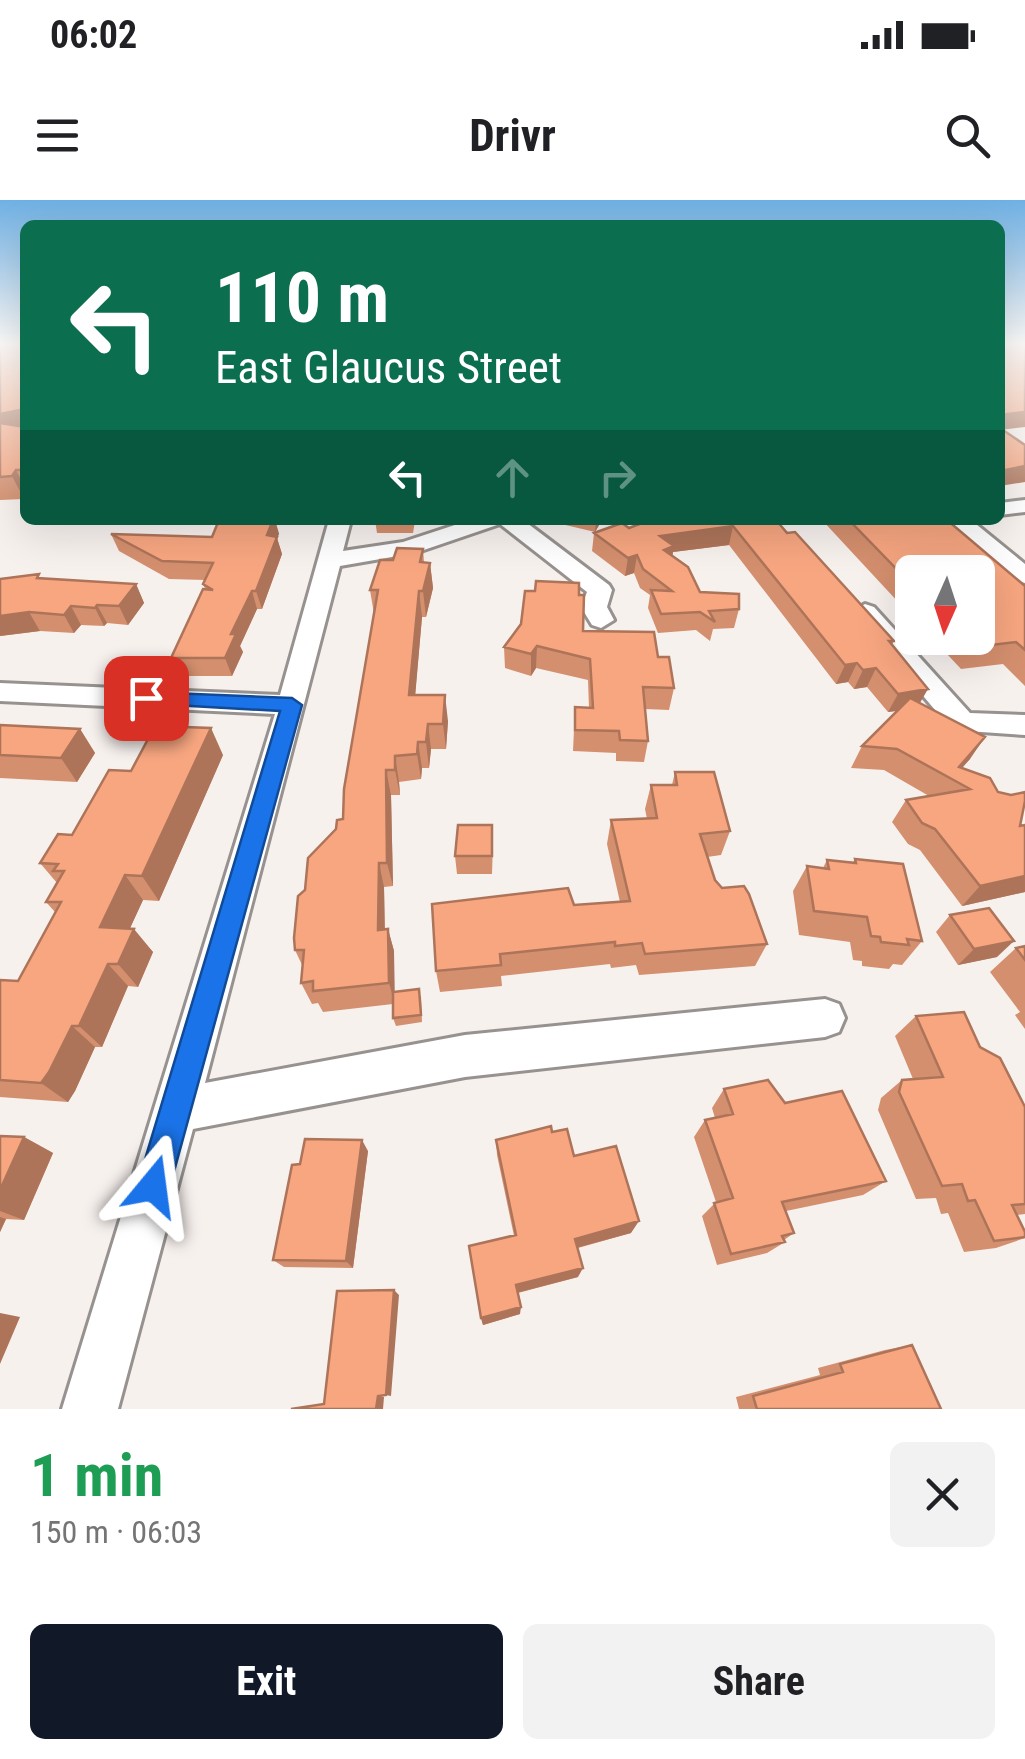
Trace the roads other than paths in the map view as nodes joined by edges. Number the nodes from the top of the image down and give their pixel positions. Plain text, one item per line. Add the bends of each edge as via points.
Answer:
1 (339, 525) edge
2 (477, 525) edge
3 (515, 525) edge
4 (954, 525) edge
5 (331, 560) junction
6 (1025, 576) edge
7 (848, 593) edge
8 (602, 620) dead end
9 (0, 692) edge
10 (292, 705) junction
11 (1025, 725) edge
12 (825, 1018) dead end
13 (174, 1111) junction
14 (90, 1409) edge

1 - 5 street
2 - 5 street via 408,548
3 - 8 street via 600,590 594,607
4 - 6 street
5 - 10 street
7 - 11 street via 962,723
9 - 10 street
10 - 13 street
12 - 13 street via 465,1056
13 - 14 street

